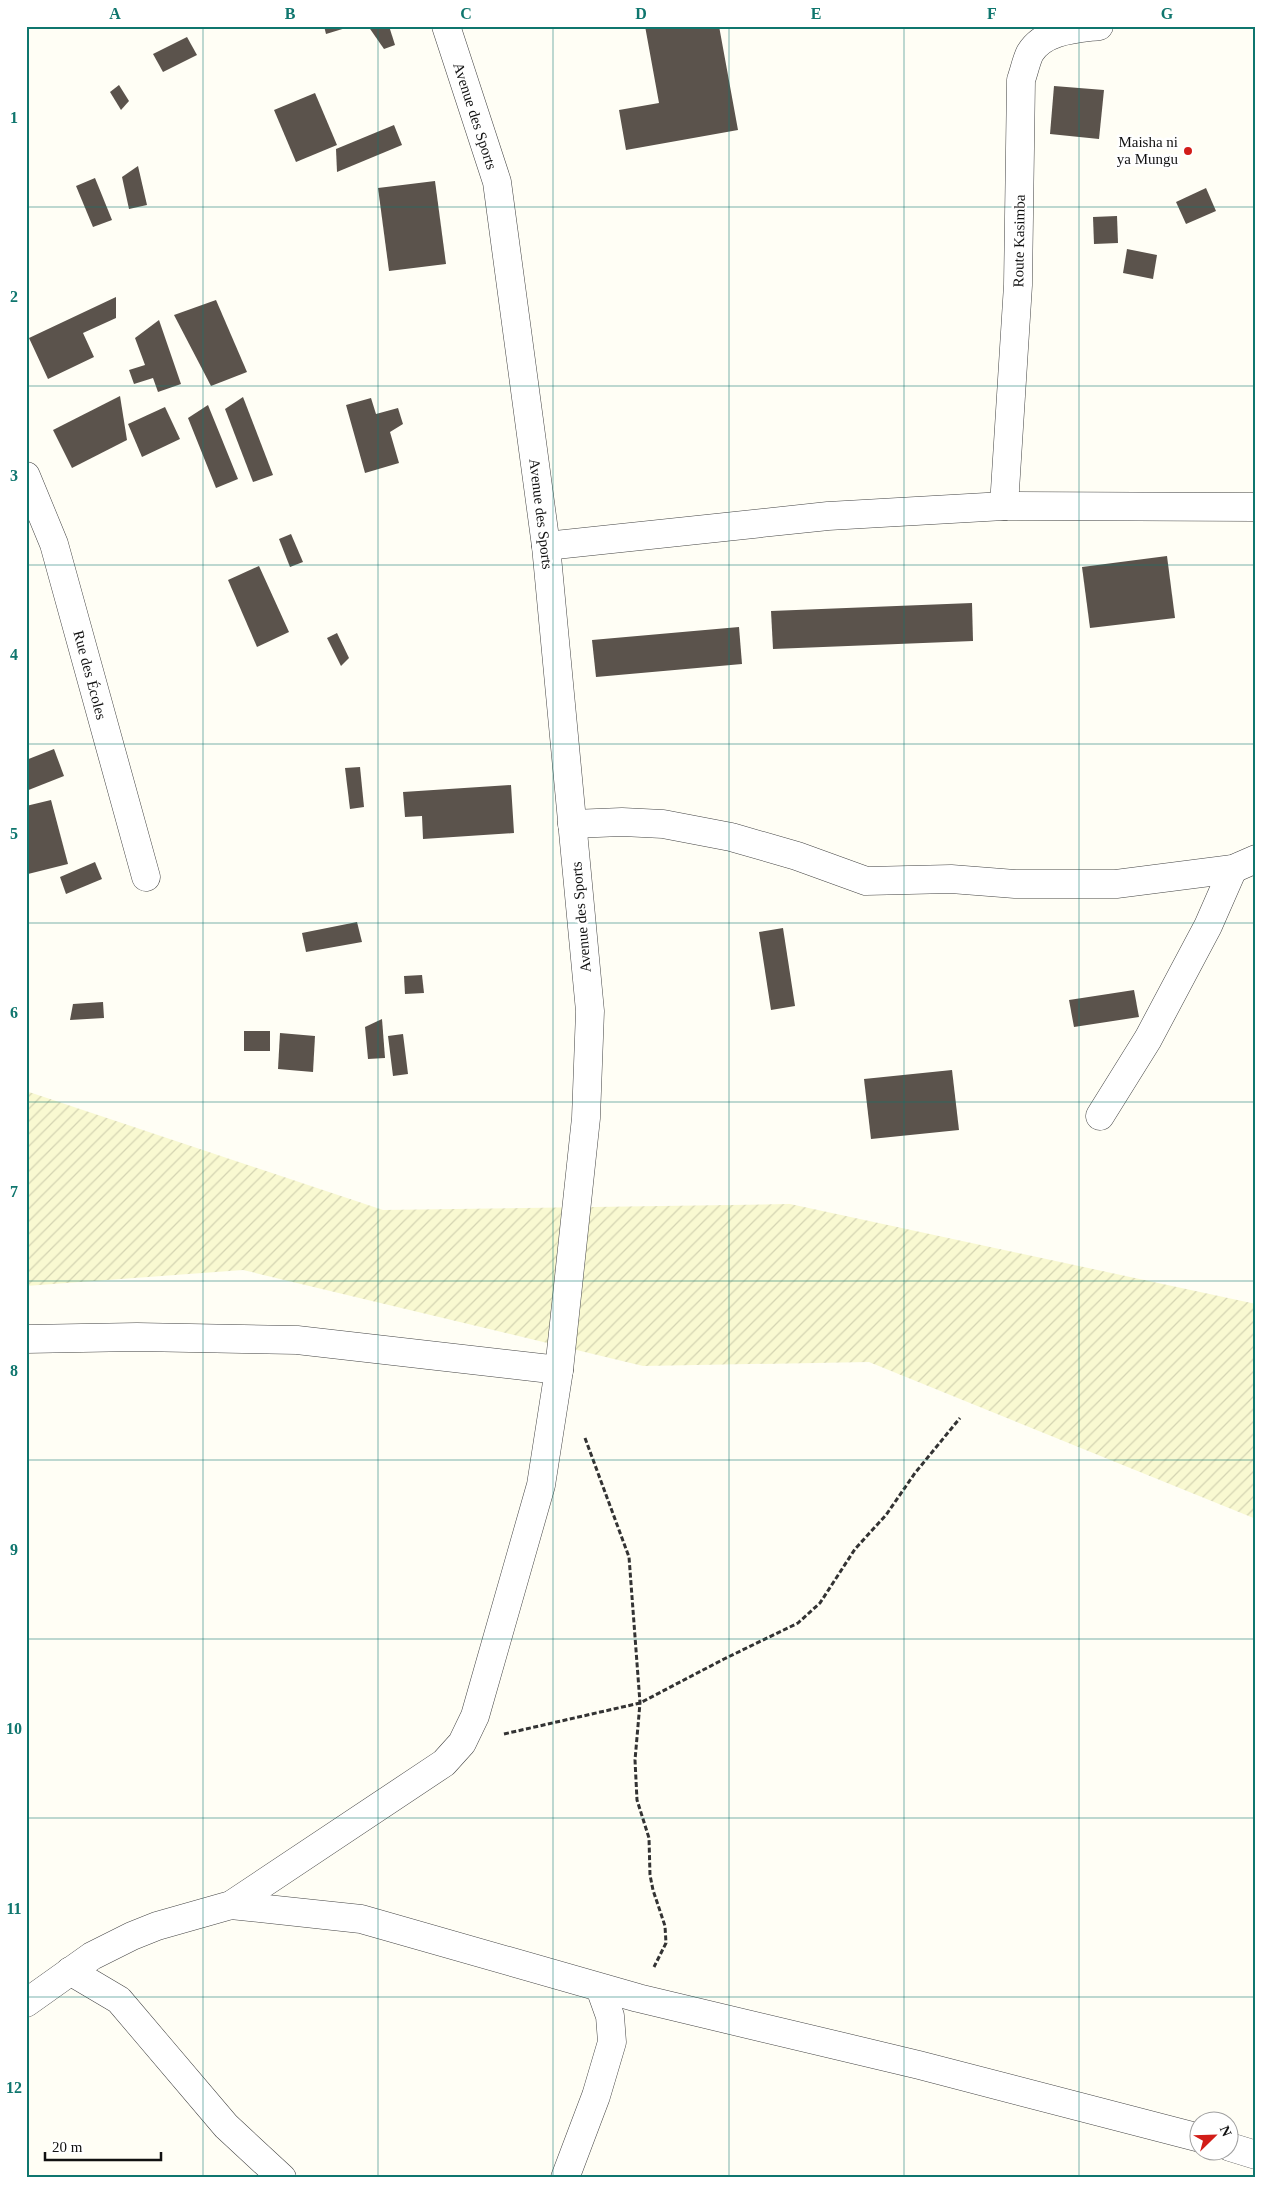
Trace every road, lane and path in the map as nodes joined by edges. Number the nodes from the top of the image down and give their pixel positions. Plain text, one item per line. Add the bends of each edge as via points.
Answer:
1 (446, 26) edge
2 (1099, 26) edge
3 (26, 476) edge
4 (1004, 506) junction
5 (1256, 507) edge
6 (546, 546) junction
7 (572, 824) junction
8 (1244, 864) edge
9 (146, 877) dead end
10 (1100, 1116) dead end
11 (26, 1339) edge
12 (559, 1370) junction
13 (960, 1418) dead end
14 (582, 1432) dead end
15 (640, 1704) junction
16 (462, 1743) junction
17 (231, 1905) junction
18 (70, 1971) junction
19 (600, 1988) junction
20 (638, 1998) junction
21 (26, 2003) edge
22 (1190, 2135) edge
23 (1240, 2150) edge
24 (1256, 2155) edge
25 (282, 2178) edge
26 (565, 2178) edge

1 - 6 street, Avenue des Sports via 497,182
2 - 4 street, Route Kasimba via 1068,30 1046,38 1030,53 1021,80 1018,285
3 - 9 street, Rue des Écoles via 54,544
4 - 5 street
4 - 6 street via 828,516
6 - 7 street, Avenue des Sports
7 - 8 street via 663,824 731,837 866,881 951,878 1015,884 1116,884
7 - 12 street, Avenue des Sports via 590,1011 586,1118
8 - 10 street via 1148,1040
11 - 12 street via 297,1340
12 - 16 street, Avenue des Sports via 541,1485 475,1716
13 - 15 path via 886,1515 855,1549 820,1603 798,1623 724,1658
14 - 15 path via 629,1557
15 - 16 path
15 - 20 path via 635,1760 637,1800 649,1838 650,1875 665,1926 666,1943
16 - 17 street, Avenue des Sports via 444,1763
17 - 18 street via 157,1926 92,1956
17 - 19 street via 362,1919
18 - 21 street
18 - 25 street via 119,2000 226,2126
19 - 20 street
19 - 26 street via 610,2016 612,2042 596,2096
20 - 22 street
23 - 24 street

